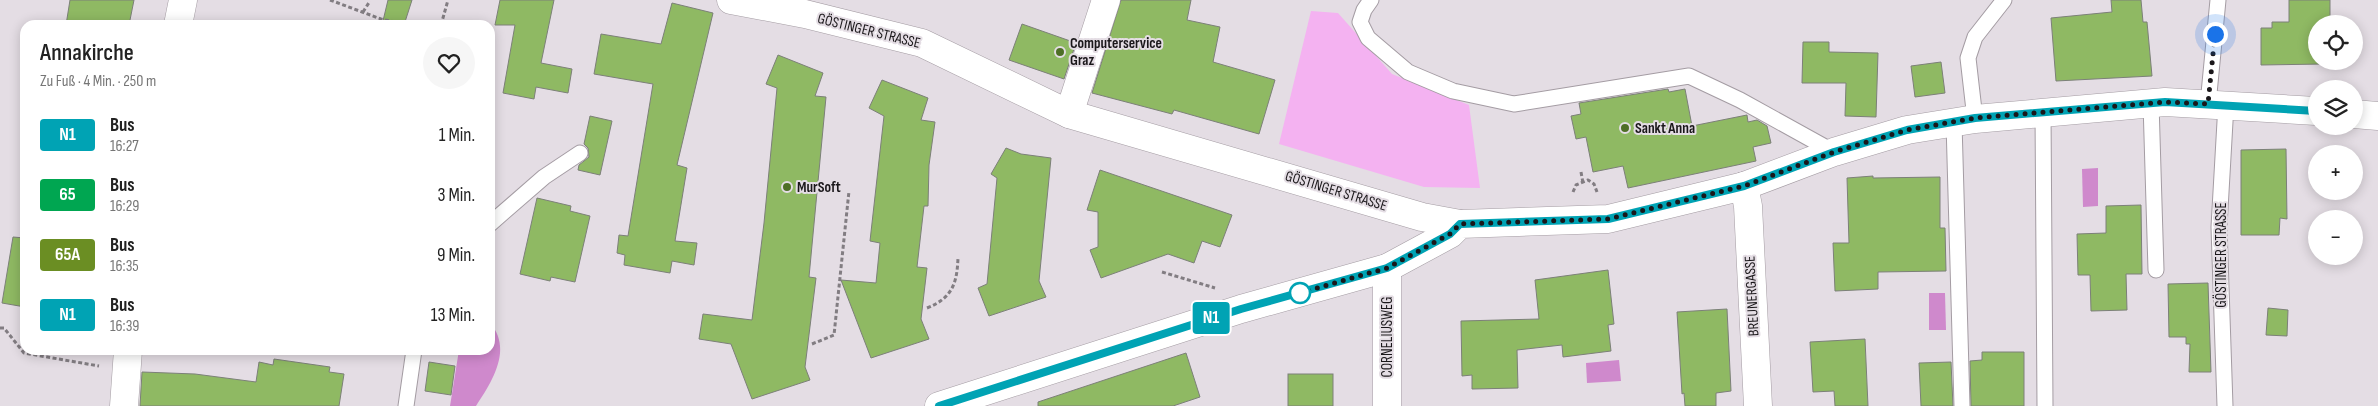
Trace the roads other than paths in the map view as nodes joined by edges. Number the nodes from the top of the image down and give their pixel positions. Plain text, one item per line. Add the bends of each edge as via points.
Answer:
1 (183, 0) edge
2 (731, 0) edge
3 (1106, 0) edge
4 (1371, 0) edge
5 (2004, 0) edge
6 (2218, 0) edge
7 (179, 20) edge
8 (2151, 103) junction
9 (2217, 104) junction
10 (2308, 110) edge
11 (2044, 112) junction
12 (1069, 114) junction
13 (2363, 115) edge
14 (2378, 116) edge
15 (1965, 121) junction
16 (1834, 152) junction
17 (580, 153) dead end
18 (1744, 186) junction
19 (495, 220) edge
20 (1460, 224) junction
21 (1387, 268) junction
22 (2156, 270) dead end
23 (128, 355) edge
24 (413, 355) edge
25 (991, 397) edge
26 (124, 406) edge
27 (406, 406) edge
28 (940, 406) edge
29 (1387, 406) edge
30 (1758, 406) edge
31 (1962, 406) edge
32 (2045, 406) edge
33 (2225, 406) edge

1 - 7 street
2 - 12 street, GÖSTINGER STRASSE via 805,14 922,43
3 - 12 street
4 - 16 lane via 1360,22 1368,38 1408,72 1453,91 1514,104 1689,76 1758,109
5 - 15 lane via 1975,37 1968,58
6 - 9 lane
8 - 9 street, GÖSTINGER STRASSE
8 - 11 street, GÖSTINGER STRASSE
8 - 22 lane
9 - 10 street, GÖSTINGER STRASSE
9 - 33 lane, GÖSTINGER STRASSE
11 - 15 street, GÖSTINGER STRASSE
11 - 32 lane
12 - 20 street, GÖSTINGER STRASSE via 1422,217
13 - 14 street
15 - 16 street, GÖSTINGER STRASSE via 1907,130
15 - 31 lane
16 - 18 street, GÖSTINGER STRASSE
17 - 19 lane via 544,177
18 - 20 street, GÖSTINGER STRASSE via 1608,219
18 - 30 street, BREUNERGASSE via 1748,206
20 - 21 street via 1450,234
21 - 25 street via 1241,309
21 - 29 street, CORNELIUSWEG
23 - 26 street
24 - 27 lane
25 - 28 street

